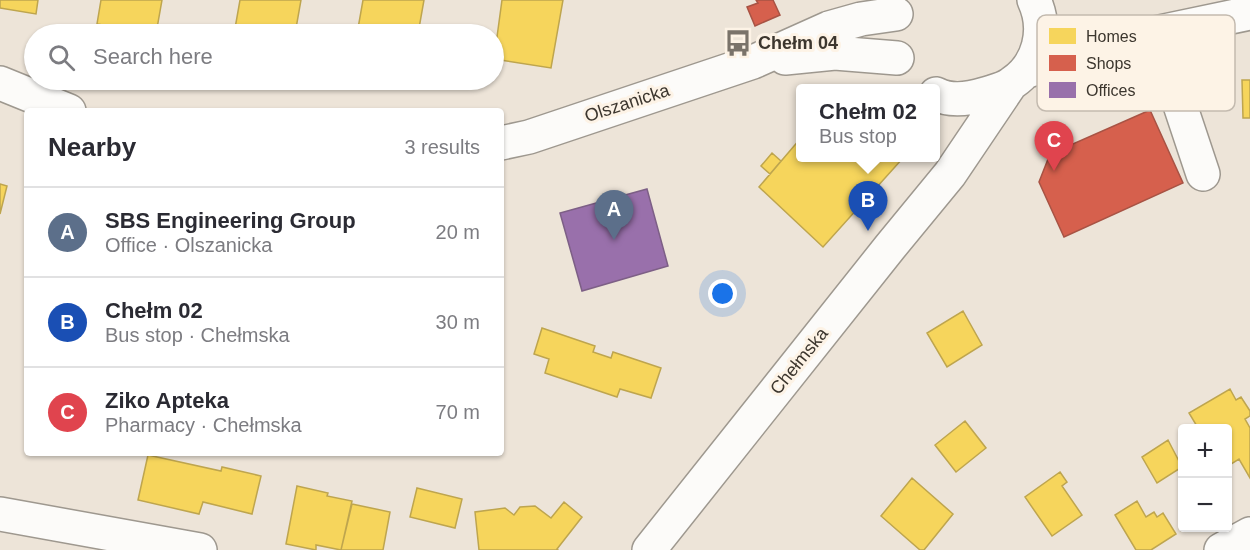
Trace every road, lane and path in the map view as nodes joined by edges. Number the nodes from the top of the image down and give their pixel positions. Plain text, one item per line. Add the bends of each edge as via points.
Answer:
1 (1034, 0) edge
2 (898, 5) edge
3 (1250, 13) edge
4 (1039, 15) edge
5 (1235, 16) edge
6 (1037, 50) edge
7 (897, 58) junction
8 (753, 62) junction
9 (1037, 71) edge
10 (1017, 79) junction
11 (0, 83) edge
12 (918, 84) edge
13 (940, 96) edge
14 (940, 104) edge
15 (62, 108) edge
16 (1182, 111) edge
17 (504, 142) edge
18 (950, 174) junction
19 (1203, 174) dead end
20 (0, 514) edge
21 (1250, 534) edge
22 (200, 550) edge
23 (649, 550) edge
24 (1221, 550) edge

1 - 4 street, Chełmska
2 - 7 street via 892,35
2 - 8 street, Olszanicka via 829,28
3 - 5 street
6 - 10 street, Chełmska
7 - 8 street, Olszanicka via 836,52
7 - 12 street
8 - 17 street, Olszanicka
9 - 10 street
10 - 13 street via 978,97
10 - 18 street, Chełmska
11 - 15 street
14 - 18 street via 949,116 954,139
16 - 19 street
18 - 23 street, Chełmska
20 - 22 street
21 - 24 street

